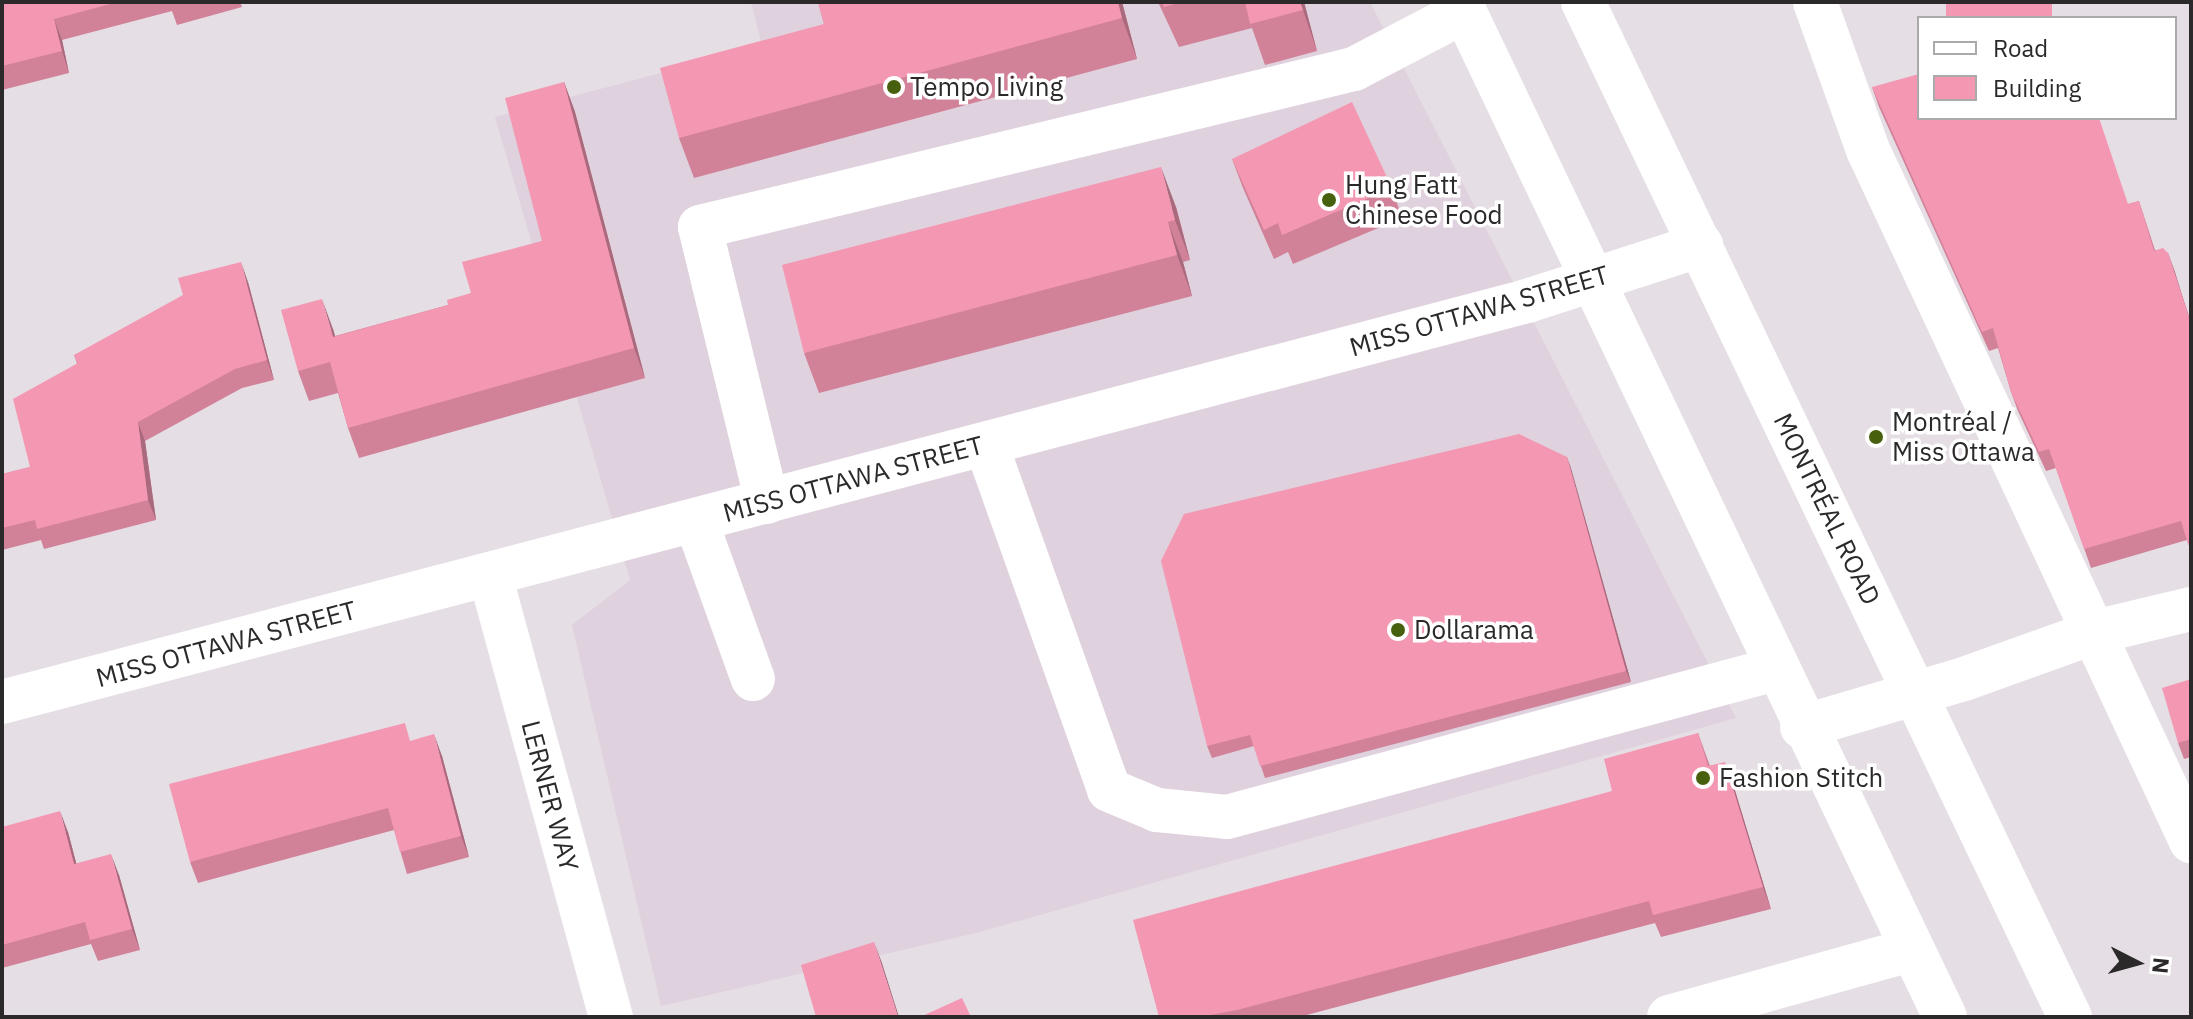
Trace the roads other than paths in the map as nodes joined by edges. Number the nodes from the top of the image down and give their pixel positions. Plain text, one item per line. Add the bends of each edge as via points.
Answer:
1 (1583, 2) edge
2 (1815, 2) edge
3 (1463, 7) edge
4 (1701, 245) junction
5 (1596, 279) junction
6 (986, 444) junction
7 (767, 502) junction
8 (696, 521) junction
9 (490, 575) junction
10 (2191, 609) edge
11 (2095, 632) junction
12 (1775, 669) junction
13 (753, 679) dead end
14 (1915, 692) junction
15 (2, 702) edge
16 (1802, 727) junction
17 (2191, 841) edge
18 (1911, 950) junction
19 (611, 1017) edge
20 (1669, 1017) edge
21 (1945, 1017) edge
22 (2070, 1017) edge

1 - 4 street, MONTRÉAL ROAD
2 - 11 street via 1868,150
3 - 5 street
3 - 7 street via 1354,69 700,227
4 - 5 street, MISS OTTAWA STREET
4 - 14 street, MONTRÉAL ROAD
5 - 6 street, MISS OTTAWA STREET
5 - 12 street
6 - 7 street, MISS OTTAWA STREET
6 - 12 street via 1109,790 1157,810 1227,817
7 - 8 street, MISS OTTAWA STREET
8 - 9 street, MISS OTTAWA STREET
8 - 13 street
9 - 15 street, MISS OTTAWA STREET
9 - 19 street, LERNER WAY
10 - 11 street
11 - 14 street
11 - 17 street
12 - 16 street
14 - 16 street
14 - 22 street, MONTRÉAL ROAD
16 - 18 street
18 - 20 street
18 - 21 street

